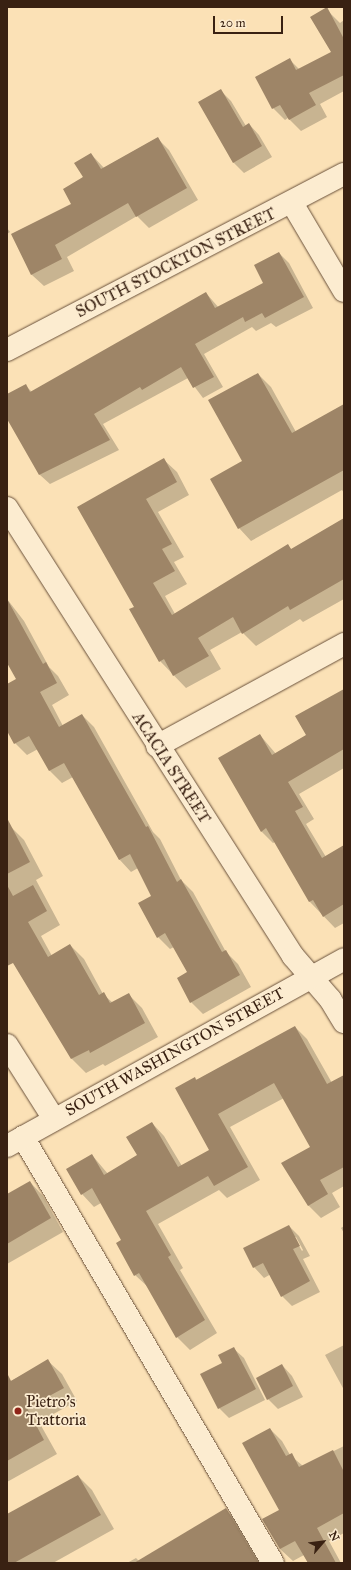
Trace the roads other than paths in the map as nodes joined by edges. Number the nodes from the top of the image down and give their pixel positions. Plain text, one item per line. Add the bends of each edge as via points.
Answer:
1 (344, 174) edge
2 (292, 203) junction
3 (344, 291) edge
4 (7, 350) edge
5 (7, 508) edge
6 (344, 644) edge
7 (157, 746) junction
8 (344, 959) edge
9 (309, 978) junction
10 (344, 1022) edge
11 (7, 1045) edge
12 (54, 1120) junction
13 (15, 1142) edge
14 (273, 1563) edge

1 - 2 street, SOUTH STOCKTON STREET
2 - 3 street
2 - 4 street, SOUTH STOCKTON STREET
5 - 7 street, ACACIA STREET
6 - 7 street
7 - 9 street, ACACIA STREET
8 - 9 street, SOUTH WASHINGTON STREET
9 - 10 street, ACACIA STREET via 330,999
9 - 12 street, SOUTH WASHINGTON STREET
11 - 12 street
12 - 13 street, SOUTH WASHINGTON STREET
13 - 14 street

